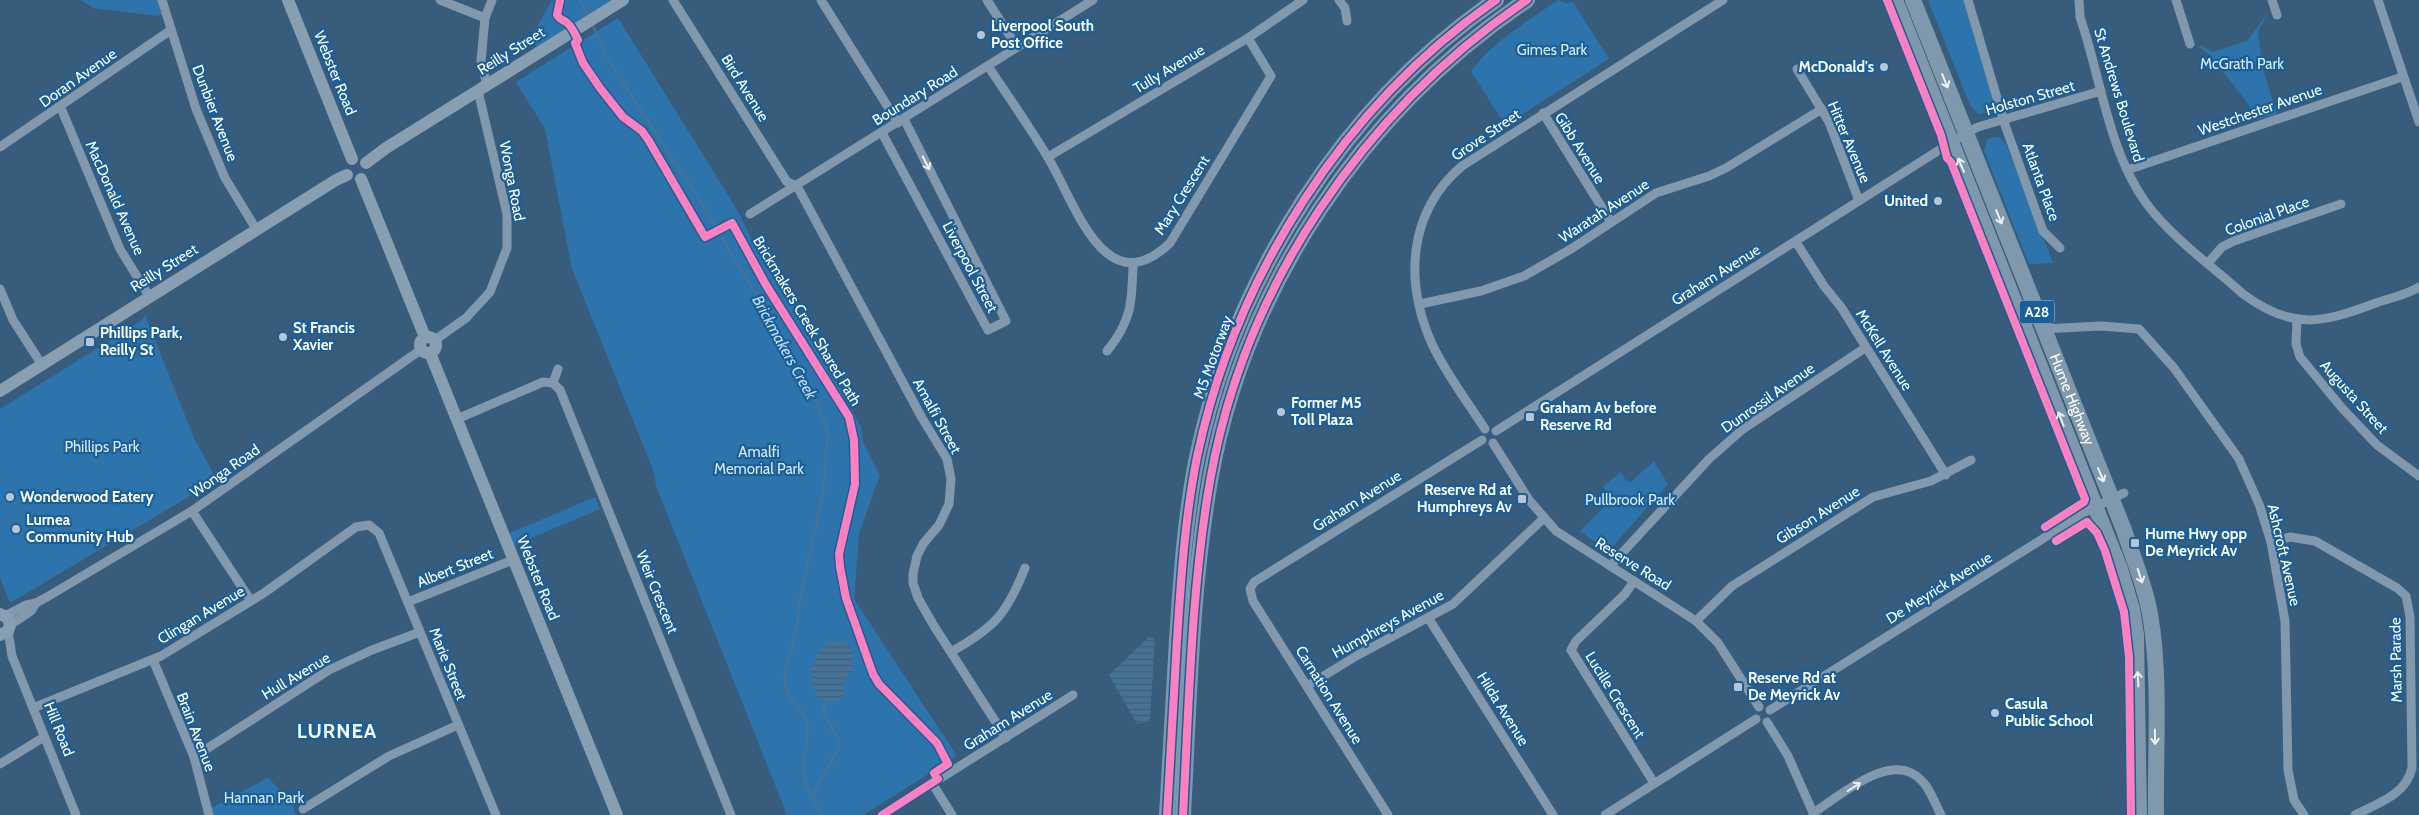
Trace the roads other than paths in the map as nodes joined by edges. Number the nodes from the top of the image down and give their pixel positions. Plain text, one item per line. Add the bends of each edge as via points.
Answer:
1 (162, 0) edge
2 (288, 0) edge
3 (440, 0) edge
4 (492, 0) edge
5 (623, 0) edge
6 (674, 0) edge
7 (822, 0) edge
8 (987, 0) edge
9 (1093, 0) edge
10 (1303, 0) edge
11 (1339, 0) edge
12 (1496, 0) edge
13 (1527, 0) edge
14 (1723, 0) edge
15 (1895, 0) edge
16 (1913, 0) edge
17 (1968, 0) edge
18 (2079, 0) edge
19 (2176, 0) edge
20 (2272, 0) edge
21 (2378, 0) edge
22 (2277, 15) dead end
23 (486, 18) junction
24 (1347, 21) dead end
25 (171, 30) junction
26 (1248, 38) junction
27 (2190, 44) dead end
28 (1017, 47) junction
29 (988, 66) junction
30 (1798, 69) dead end
31 (2402, 77) junction
32 (482, 88) junction
33 (2101, 91) junction
34 (60, 108) junction
35 (1822, 109) junction
36 (1542, 113) junction
37 (2004, 119) junction
38 (901, 121) junction
39 (2419, 122) edge
40 (882, 133) junction
41 (1966, 133) junction
42 (1952, 143) junction
43 (0, 147) edge
44 (1048, 157) junction
45 (352, 159) junction
46 (366, 163) junction
47 (2127, 170) junction
48 (347, 175) junction
49 (361, 179) junction
50 (797, 186) junction
51 (1859, 201) junction
52 (2341, 204) dead end
53 (750, 214) dead end
54 (1611, 222) junction
55 (256, 230) junction
56 (1796, 242) junction
57 (2060, 248) dead end
58 (2208, 263) junction
59 (1133, 264) junction
60 (2419, 287) edge
61 (0, 289) edge
62 (149, 296) junction
63 (1420, 304) junction
64 (2298, 319) junction
65 (2043, 328) junction
66 (2028, 335) junction
67 (428, 345) junction
68 (1865, 348) junction
69 (1107, 351) dead end
70 (42, 365) junction
71 (558, 369) dead end
72 (553, 383) junction
73 (0, 391) edge
74 (457, 419) junction
75 (1485, 429) junction
76 (1496, 431) junction
77 (1482, 440) junction
78 (1493, 443) junction
79 (1971, 460) dead end
80 (1946, 475) junction
81 (2419, 476) edge
82 (2118, 495) junction
83 (2096, 506) junction
84 (192, 511) junction
85 (1544, 518) junction
86 (371, 525) joint
87 (2271, 542) junction
88 (513, 560) junction
89 (1610, 566) junction
90 (1025, 568) dead end
91 (1634, 582) junction
92 (1250, 588) joint
93 (251, 601) junction
94 (408, 602) junction
95 (1429, 619) junction
96 (1696, 621) junction
97 (3, 623) edge
98 (420, 632) junction
99 (951, 652) junction
100 (153, 660) junction
101 (1307, 686) junction
102 (1073, 695) dead end
103 (1759, 707) junction
104 (33, 708) junction
105 (1770, 710) junction
106 (1756, 719) junction
107 (1767, 722) junction
108 (458, 725) junction
109 (44, 737) junction
110 (1006, 738) junction
111 (194, 757) junction
112 (0, 764) edge
113 (932, 783) junction
114 (1654, 784) junction
115 (303, 810) dead end
116 (1813, 814) edge
117 (76, 815) edge
118 (209, 815) edge
119 (496, 815) edge
120 (617, 815) edge
121 (731, 815) edge
122 (882, 815) edge
123 (952, 815) edge
124 (1167, 815) edge
125 (1183, 815) edge
126 (1388, 815) edge
127 (1553, 815) edge
128 (1605, 815) edge
129 (1941, 815) edge
130 (2139, 815) edge
131 (2156, 815) edge
132 (2304, 815) edge
133 (2355, 815) edge

1 - 25 street, Dunbier Avenue
2 - 45 street, Webster Road
3 - 23 street
4 - 23 street, Wonga Road
5 - 32 street, Reilly Street
6 - 50 street, Bird Avenue via 788,182
7 - 38 street, Liverpool Street
8 - 28 street
9 - 28 street, Boundary Road
10 - 26 street, Tully Avenue
11 - 24 street
12 - 124 highway, M5 Motorway via 1445,40 1401,81 1327,167 1276,247 1236,330 1207,417 1185,533
13 - 125 highway, M5 Motorway via 1436,71 1384,125 1320,209 1270,296 1238,376 1210,480 1195,609
14 - 36 street, Grove Street
15 - 42 highway, Hume Highway / A28
16 -> 41 highway, Hume Highway / A28
17 - 37 street, Atlanta Place
18 - 33 street, St Andrews Boulevard via 2080,17
19 - 27 street
20 - 22 street
21 - 31 street
23 - 32 street, Wonga Road
25 - 34 street, Doran Avenue
25 - 55 street, Dunbier Avenue via 196,109 225,178
26 - 44 street, Tully Avenue
26 - 59 street, Mary Crescent via 1271,76 1170,243 1156,256
28 - 29 street, Boundary Road
29 - 38 street, Boundary Road
29 - 44 street
30 - 35 street, Hitter Avenue
31 - 39 street
31 - 47 street, Westchester Avenue
32 - 46 street, Reilly Street
32 - 67 street, Wonga Road via 507,214 507,248 490,292 466,318
33 - 37 street, Holston Street
33 - 47 street, St Andrews Boulevard
34 - 43 street, Doran Avenue
34 - 62 street, MacDonald Avenue via 120,249
35 - 51 street, Hitter Avenue
35 - 54 street, Waratah Avenue via 1726,168 1656,193
36 - 54 street, Gibb Avenue
36 - 63 street, Grove Street via 1462,166 1432,198 1420,226 1415,255
37 - 41 street, Holston Street
37 - 57 street, Atlanta Place via 2043,231
38 - 40 street, Boundary Road
38 -> 40 street, Liverpool Street via 1006,321 988,330
40 - 50 street, Boundary Road
41 - 42 street, Holston Street
41 -> 65 highway, Hume Highway / A28
42 - 51 street, Graham Avenue
66 -> 42 highway, Hume Highway / A28
44 - 59 street via 1094,243 1108,255
45 - 46 street via 360,158
45 - 48 street via 347,164
46 - 49 street via 367,174
47 - 58 street, St Andrews Boulevard via 2153,211
48 - 49 street via 353,180
48 - 55 street, Reilly Street
49 - 67 street, Webster Road
50 - 53 street, Boundary Road
50 - 99 street, Amalfi Street via 948,463 951,488 946,511 940,525 920,550 913,574 918,598
51 - 56 street, Graham Avenue
52 - 58 street, Colonial Place via 2234,241 2222,247
54 - 63 street, Waratah Avenue via 1524,276 1481,291
55 - 62 street, Reilly Street
56 - 68 street, McKell Avenue
56 - 76 street, Graham Avenue
58 - 64 street, St Andrews Boulevard via 2256,304 2284,317
59 - 69 street via 1132,305 1118,337
60 - 64 street, St Andrews Boulevard via 2337,317
61 - 70 street via 13,320
62 - 70 street, Reilly Street
63 - 75 street, Grove Street via 1432,343
64 - 81 street, Augusta Street via 2296,344 2300,357 2378,445
65 - 66 street, Ashcroft Avenue
65 -> 82 highway, Hume Highway / A28
65 - 87 street, Ashcroft Avenue via 2134,327 2144,332 2239,459 2250,480
83 -> 66 highway, Hume Highway / A28
67 - 74 street, Webster Road
67 - 84 street, Wonga Road
68 - 80 street, McKell Avenue
68 - 89 street, Dunrossil Avenue via 1743,429 1709,459
70 - 73 street, Reilly Street
71 - 72 street
72 - 74 street via 543,382
72 - 121 street, Weir Crescent via 562,392
74 - 88 street, Webster Road
75 - 76 street
75 - 77 street via 1481,432
76 - 78 street
77 - 78 street
77 - 92 street, Graham Avenue via 1254,582
78 - 85 street, Reserve Road
79 - 80 street, Gibson Avenue
80 - 96 street, Gibson Avenue via 1873,497 1732,586
82 - 83 street, De Meyrick Avenue
82 -> 131 highway, Hume Highway / A28 via 2150,618 2154,667
83 - 105 street, De Meyrick Avenue
130 -> 83 highway, Hume Highway / A28 via 2136,635 2120,569
84 - 93 street
84 - 97 street, Wonga Road via 36,603 26,605
85 - 89 street, Reserve Road via 1568,540
85 - 95 street, Humphreys Avenue via 1453,604
86 - 93 street, Clingan Avenue via 356,527
86 - 94 street, Marie Street via 379,533
87 - 132 street, Ashcroft Avenue via 2287,638 2288,770 2294,800
87 - 133 street, Marsh Parade via 2290,537 2315,541 2406,596 2410,617 2412,768 2402,789
88 - 94 street, Albert Street
88 - 120 street, Webster Road
89 - 91 street, Reserve Road
90 - 99 street via 1002,616 980,635
91 - 96 street, Reserve Road
91 - 114 street, Lucille Crescent via 1571,650
92 - 101 street, Carnation Avenue via 1253,601
93 - 100 street, Clingan Avenue
94 - 98 street, Marie Street
95 - 101 street, Humphreys Avenue
95 - 127 street, Hilda Avenue
96 - 103 street, Reserve Road via 1718,643
97 - 104 street, Hill Road
98 - 108 street, Marie Street
98 - 111 street, Hull Avenue via 329,670
99 - 110 street, Amalfi Street
100 - 104 street, Clingan Avenue
100 - 111 street, Brain Avenue
101 - 126 street, Carnation Avenue
102 - 110 street, Graham Avenue
103 - 105 street
103 - 106 street
104 - 109 street, Hill Road
105 - 107 street
106 - 107 street
106 - 114 street
107 - 116 street via 1788,756
108 - 115 street via 389,756
108 - 119 street, Marie Street
109 - 112 street
109 - 117 street, Hill Road
110 - 113 street, Graham Avenue
111 - 118 street, Brain Avenue
113 - 122 street, Graham Avenue
113 - 123 street
114 - 128 street
116 -> 129 street via 1871,777 1894,768 1909,771 1922,781

